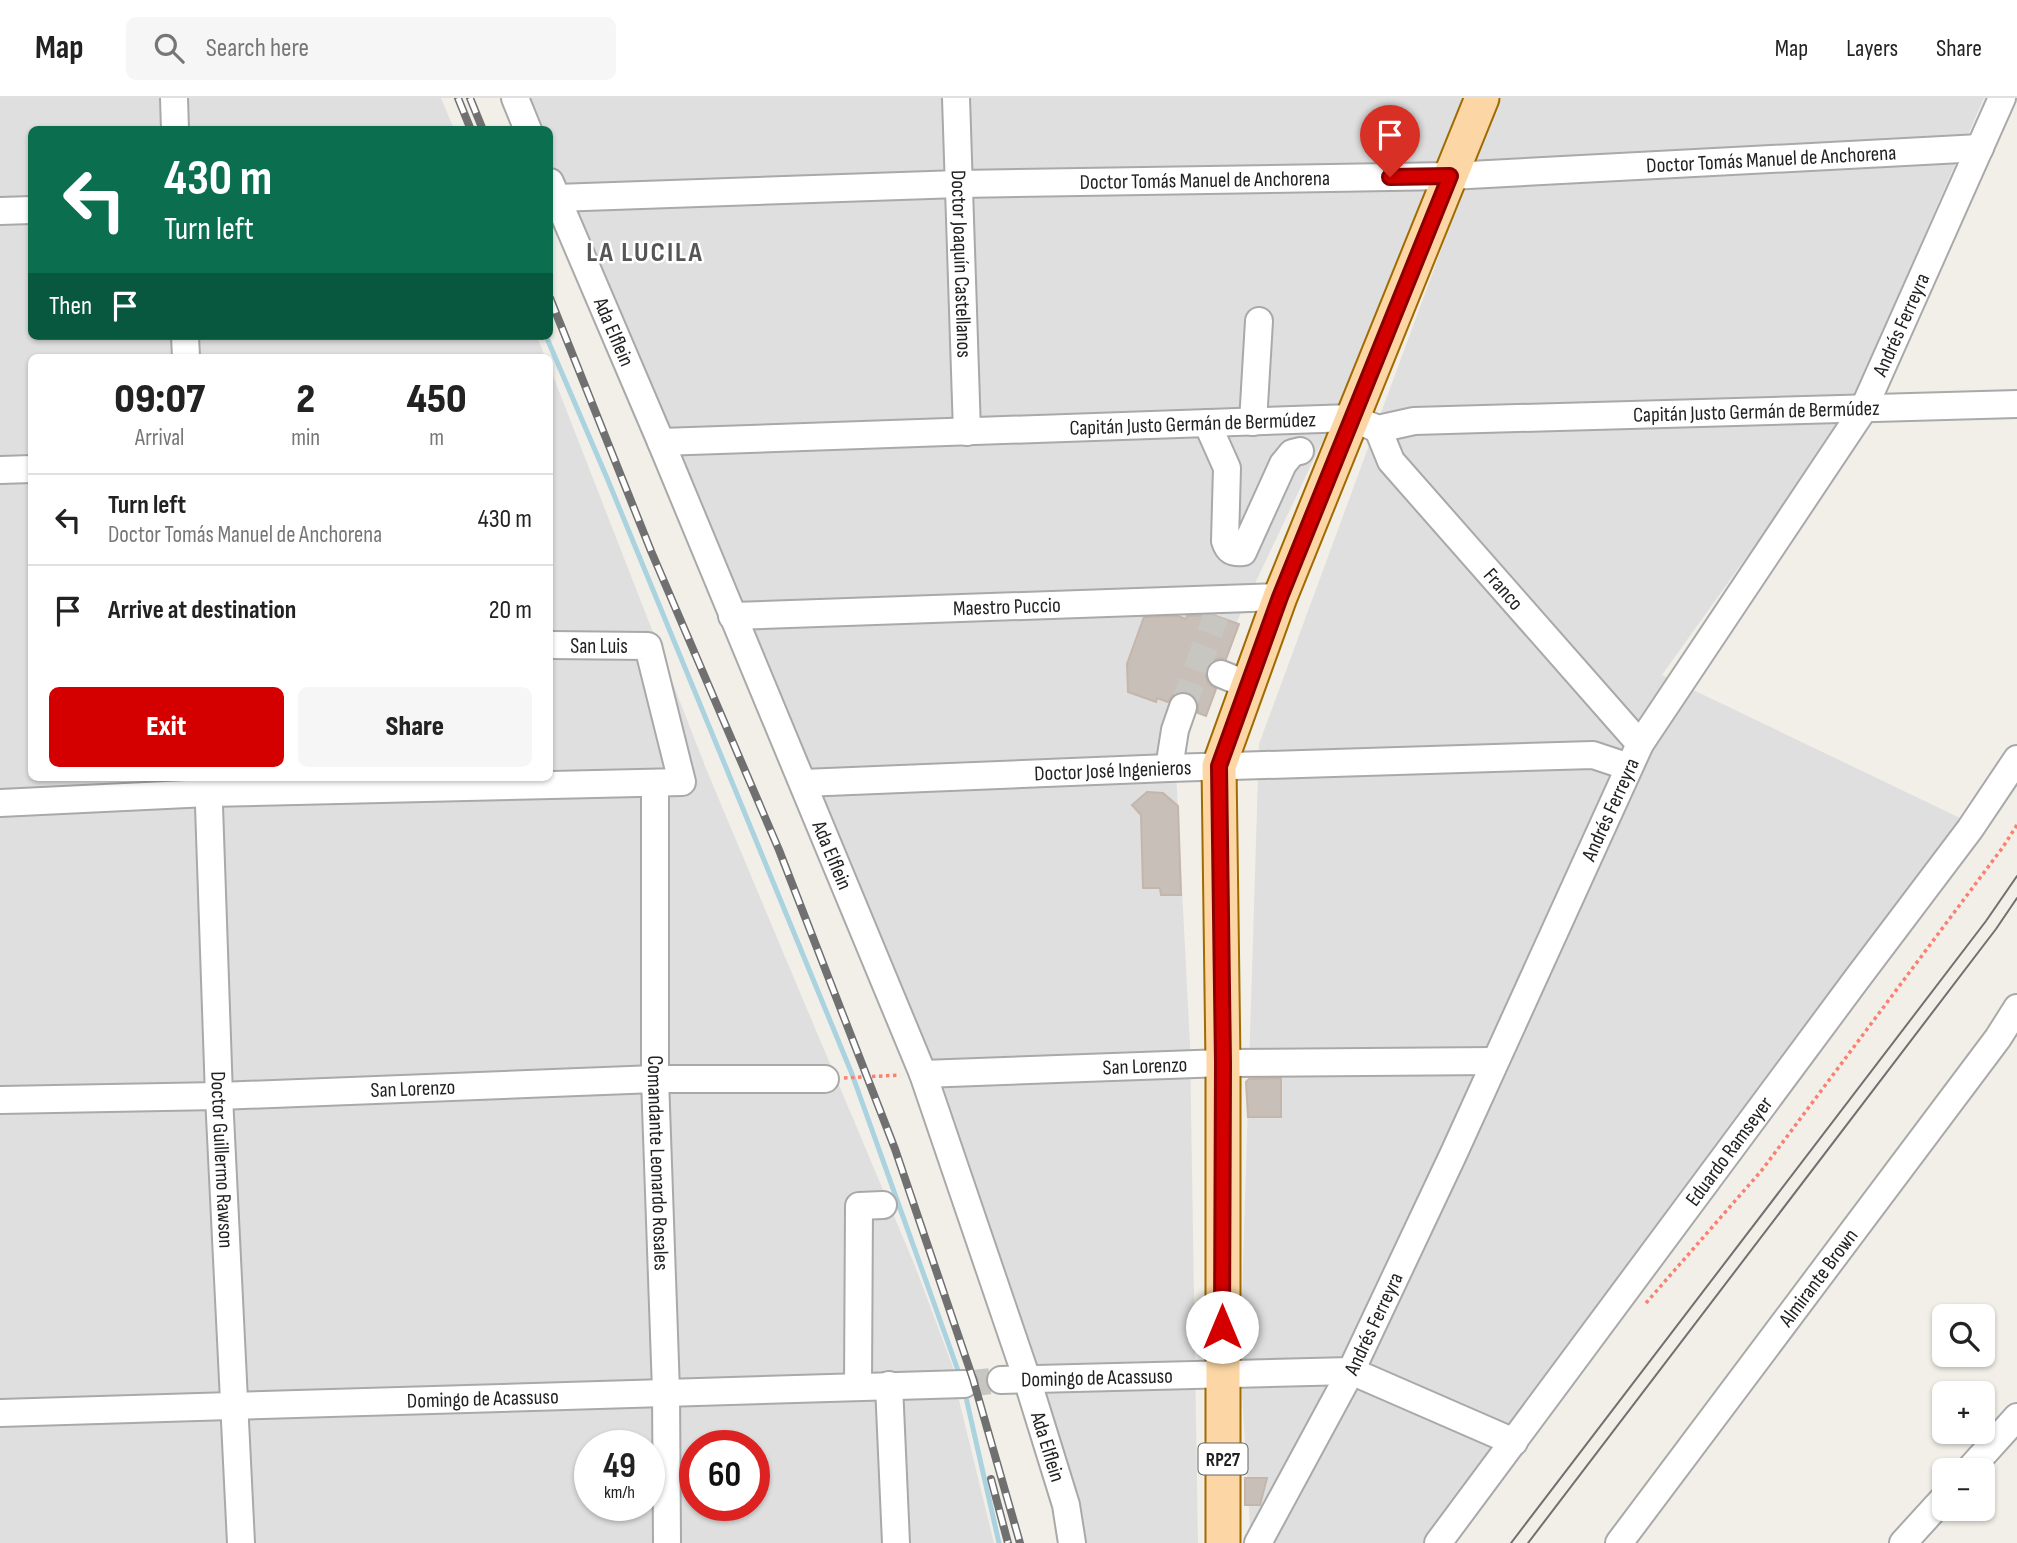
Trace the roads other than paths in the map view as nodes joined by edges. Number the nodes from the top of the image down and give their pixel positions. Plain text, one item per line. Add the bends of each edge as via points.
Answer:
1 (174, 98) edge
2 (515, 98) edge
3 (956, 98) edge
4 (1482, 98) edge
5 (2002, 98) edge
6 (175, 126) edge
7 (526, 126) edge
8 (1980, 148) junction
9 (1450, 176) junction
10 (959, 184) junction
11 (553, 190) edge
12 (28, 210) edge
13 (0, 211) edge
14 (1258, 321) dead end
15 (2017, 404) edge
16 (1863, 410) junction
17 (1253, 422) junction
18 (1207, 423) junction
19 (1365, 424) junction
20 (967, 432) junction
21 (661, 442) junction
22 (1300, 451) dead end
23 (28, 469) edge
24 (0, 470) edge
25 (1280, 597) junction
26 (732, 616) junction
27 (553, 645) edge
28 (1182, 707) tunnel mouth
29 (1634, 756) junction
30 (2017, 759) edge
31 (1219, 766) junction
32 (1169, 768) junction
33 (655, 783) junction
34 (803, 783) junction
35 (208, 785) edge
36 (0, 803) edge
37 (2017, 1009) edge
38 (2007, 1038) edge
39 (1495, 1061) junction
40 (1223, 1063) junction
41 (923, 1074) junction
42 (655, 1079) junction
43 (825, 1079) road end
44 (219, 1096) junction
45 (0, 1100) edge
46 (883, 1205) dead end
47 (1351, 1371) junction
48 (1222, 1376) junction
49 (964, 1384) tunnel mouth
50 (889, 1385) junction
51 (1017, 1385) junction
52 (858, 1386) junction
53 (666, 1391) junction
54 (234, 1405) junction
55 (0, 1413) edge
56 (2017, 1417) edge
57 (1514, 1442) junction
58 (1980, 1458) edge
59 (1932, 1511) edge
60 (242, 1543) edge
61 (667, 1543) edge
62 (896, 1543) edge
63 (1072, 1543) edge
64 (1223, 1543) edge
65 (1258, 1543) edge
66 (1438, 1543) edge
67 (1619, 1543) edge
68 (1903, 1543) edge

1 - 6 street
2 - 7 street
3 - 10 street, Doctor Joaquín Castellanos
4 - 9 main road, RP27
5 - 8 street, Andrés Ferreyra
8 - 9 street, Doctor Tomás Manuel de Anchorena
8 - 16 street, Andrés Ferreyra
9 - 10 street, Doctor Tomás Manuel de Anchorena
9 - 19 main road, RP27
10 - 11 street, Doctor Tomás Manuel de Anchorena
10 - 20 street, Doctor Joaquín Castellanos
11 - 21 street, Ada Elflein
12 - 13 street
14 - 17 street
15 - 16 street, Capitán Justo Germán de Bermúdez
16 - 19 street, Capitán Justo Germán de Bermúdez
16 - 29 street, Andrés Ferreyra
17 - 18 street, Capitán Justo Germán de Bermúdez
17 - 19 street, Capitán Justo Germán de Bermúdez
18 - 20 street, Capitán Justo Germán de Bermúdez
18 - 22 street via 1227,467 1226,541 1232,551 1243,552 1283,464
19 - 25 main road, RP27
19 - 29 street, Franco
20 - 21 street, Capitán Justo Germán de Bermúdez
21 - 26 street, Ada Elflein
23 - 24 street
25 - 26 street, Maestro Puccio via 1220,608
25 - 31 main road, RP27 via 1234,680
26 - 34 street, Ada Elflein
27 - 33 street, San Luis via 648,646 682,782
28 - 32 street
29 - 31 street, Doctor José Ingenieros
29 - 39 street, Andrés Ferreyra
30 - 57 street, Eduardo Ramseyer via 1970,829
31 - 32 street, Doctor José Ingenieros
31 - 40 main road, RP27
32 - 34 street, Doctor José Ingenieros
33 - 35 street
33 - 42 street, Comandante Leonardo Rosales
34 - 41 street, Ada Elflein
35 - 36 street
35 - 44 street, Doctor Guillermo Rawson
37 - 38 street, Almirante Brown
38 - 67 street, Almirante Brown
39 - 40 street, San Lorenzo
39 - 47 street, Andrés Ferreyra
40 - 41 street, San Lorenzo
40 - 48 main road, RP27
41 - 51 street, Ada Elflein via 1016,1346
42 - 43 street, San Lorenzo
42 - 44 street, San Lorenzo
42 - 53 street, Comandante Leonardo Rosales
44 - 45 street, San Lorenzo
44 - 54 street, Doctor Guillermo Rawson
46 - 52 street via 859,1206
47 - 48 street, Domingo de Acassuso
47 - 57 street, Domingo de Acassuso
47 - 65 street, Andrés Ferreyra
48 - 51 street, Domingo de Acassuso
48 - 64 main road, RP27
49 - 50 street, Domingo de Acassuso
50 - 52 street, Domingo de Acassuso
50 - 62 street
51 - 63 street, Ada Elflein via 1066,1505
52 - 53 street, Domingo de Acassuso
53 - 54 street, Domingo de Acassuso
53 - 61 street, Comandante Leonardo Rosales
54 - 55 street, Domingo de Acassuso
54 - 60 street, Doctor Guillermo Rawson
56 - 58 street
57 - 66 street, Eduardo Ramseyer
59 - 68 street

